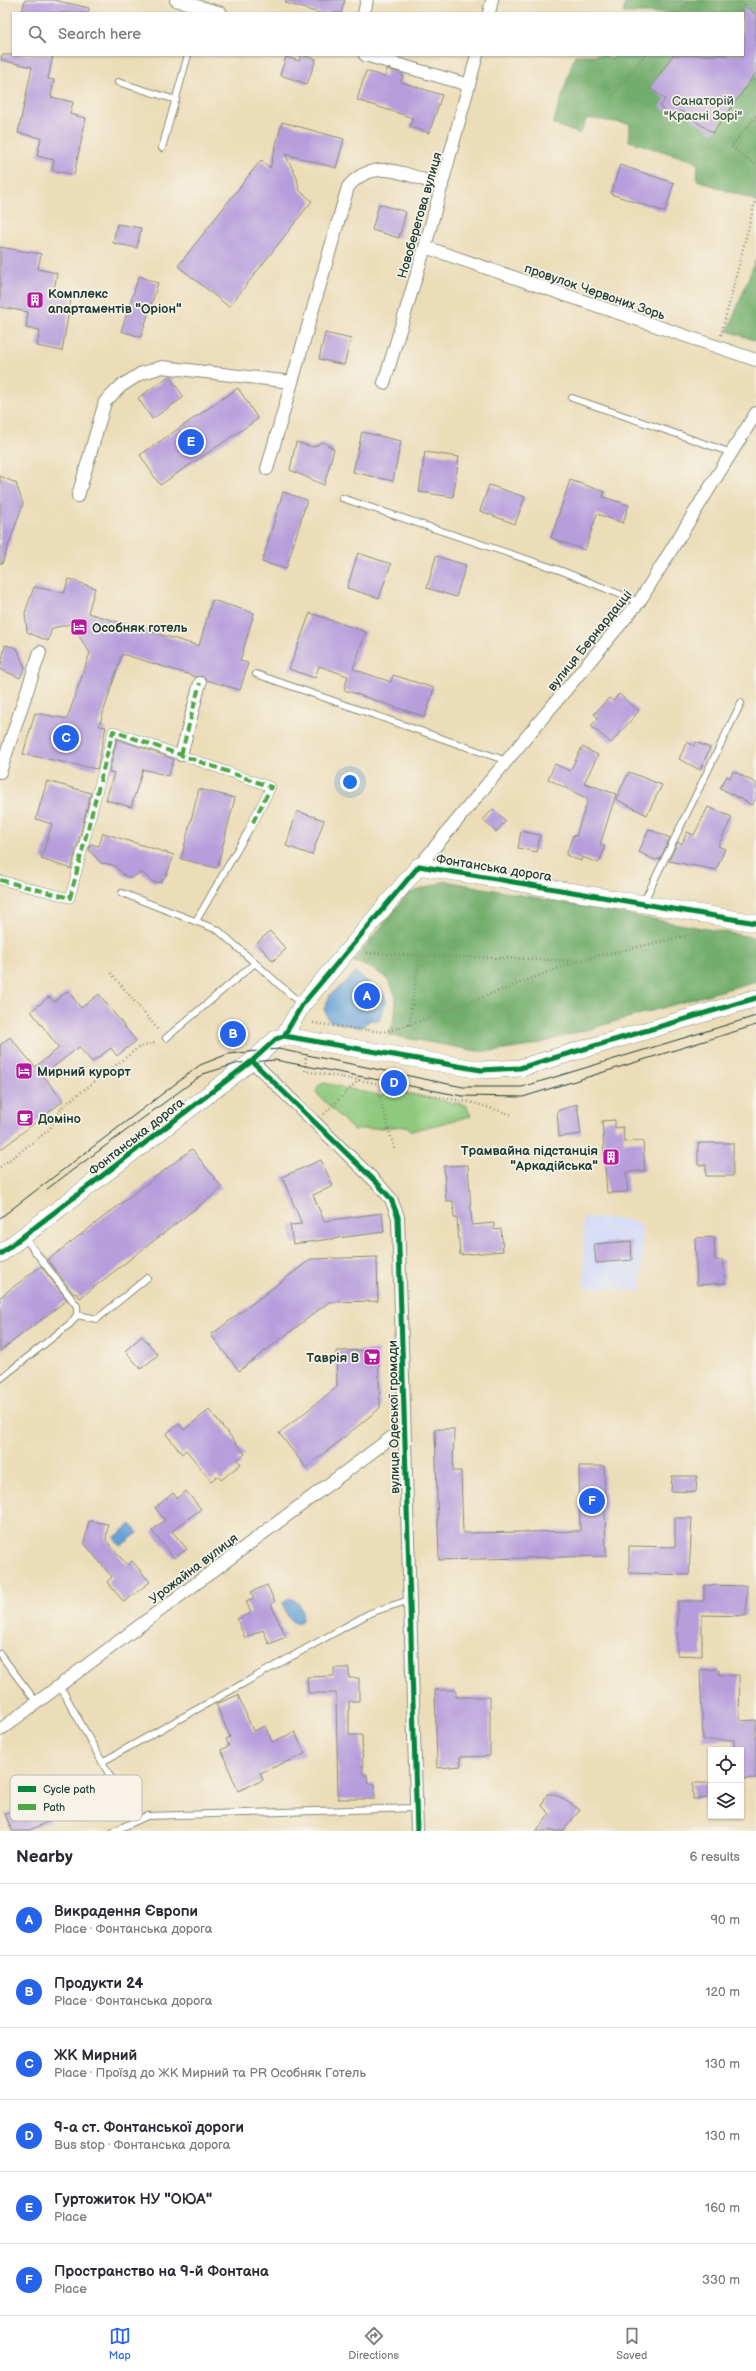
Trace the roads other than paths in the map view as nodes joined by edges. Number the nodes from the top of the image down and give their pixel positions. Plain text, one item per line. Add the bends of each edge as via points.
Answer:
1 (176, 0) edge
2 (368, 0) edge
3 (492, 0) edge
4 (200, 10) edge
5 (213, 12) edge
6 (364, 12) edge
7 (488, 12) edge
8 (188, 56) edge
9 (368, 56) edge
10 (477, 56) edge
11 (118, 82) dead end
12 (469, 85) junction
13 (176, 100) junction
14 (162, 148) dead end
15 (442, 186) junction
16 (425, 247) junction
17 (756, 360) edge
18 (292, 382) junction
19 (384, 383) dead end
20 (572, 398) dead end
21 (756, 413) edge
22 (732, 453) junction
23 (267, 469) dead end
24 (78, 496) dead end
25 (342, 498) dead end
26 (639, 602) junction
27 (40, 652) dead end
28 (256, 674) dead end
29 (200, 683) dead end
30 (741, 703) dead end
31 (181, 755) junction
32 (507, 761) junction
33 (0, 772) edge
34 (251, 826) joint
35 (419, 866) junction
36 (0, 880) edge
37 (122, 893) dead end
38 (643, 903) junction
39 (196, 921) junction
40 (756, 923) edge
41 (256, 963) junction
42 (756, 998) edge
43 (307, 1011) junction
44 (284, 1036) junction
45 (166, 1038) road end
46 (252, 1061) junction
47 (23, 1236) junction
48 (0, 1254) edge
49 (147, 1278) dead end
50 (77, 1315) junction
51 (0, 1379) edge
52 (404, 1428) junction
53 (409, 1600) junction
54 (0, 1654) edge
55 (60, 1686) junction
56 (37, 1702) junction
57 (0, 1730) edge
58 (102, 1762) junction
59 (109, 1775) edge
60 (416, 1808) junction
61 (142, 1818) edge
62 (136, 1821) edge
63 (114, 1831) edge
64 (417, 1831) edge

1 - 4 street
2 - 6 street
3 - 7 street
4 - 5 street
8 - 13 lane
9 - 12 street
10 - 12 street, Новоберегова вулиця
11 - 13 lane
12 - 15 street, Новоберегова вулиця
13 - 14 lane
15 - 16 street, Новоберегова вулиця
15 - 18 street via 385,169 374,169 355,178 348,187
16 - 17 street, провулок Червоних Зорь
16 - 19 street, Новоберегова вулиця
18 - 23 street
18 - 24 street via 162,367 140,374 121,386 105,402
20 - 22 lane
21 - 22 street, вулиця Бернардацці
22 - 26 street, вулиця Бернардацці
25 - 26 lane via 562,571
26 - 32 street, вулиця Бернардацці
27 - 33 street
28 - 32 lane
29 - 31 street
30 - 38 lane
31 - 34 street via 271,787
31 - 36 street via 113,731 70,898
32 - 35 street, вулиця Бернардацці
34 - 39 lane
35 - 38 main road, Фонтанська дорога
35 - 43 main road, Фонтанська дорога
37 - 39 lane
38 - 40 main road, Фонтанська дорога
39 - 41 lane via 218,930
41 - 43 lane
41 - 45 lane
42 - 44 main road via 520,1068 481,1070 309,1031
43 - 44 main road, Фонтанська дорога
44 - 46 main road, Фонтанська дорога via 276,1039
46 - 47 main road, Фонтанська дорога
46 - 52 street, вулиця Одеської громади via 391,1199 398,1217
47 - 48 main road, Фонтанська дорога
47 - 50 lane via 77,1306
49 - 50 lane via 97,1319
50 - 51 lane
52 - 53 street, вулиця Одеської громади
52 - 55 street, Урожайна вулиця
53 - 58 lane via 370,1613
53 - 60 street, вулиця Одеської громади
54 - 56 lane
55 - 56 street, Урожайна вулиця
55 - 58 lane
56 - 57 street, Урожайна вулиця
58 - 59 lane
60 - 61 lane via 147,1816
60 - 64 street, вулиця Одеської громади
62 - 63 lane

